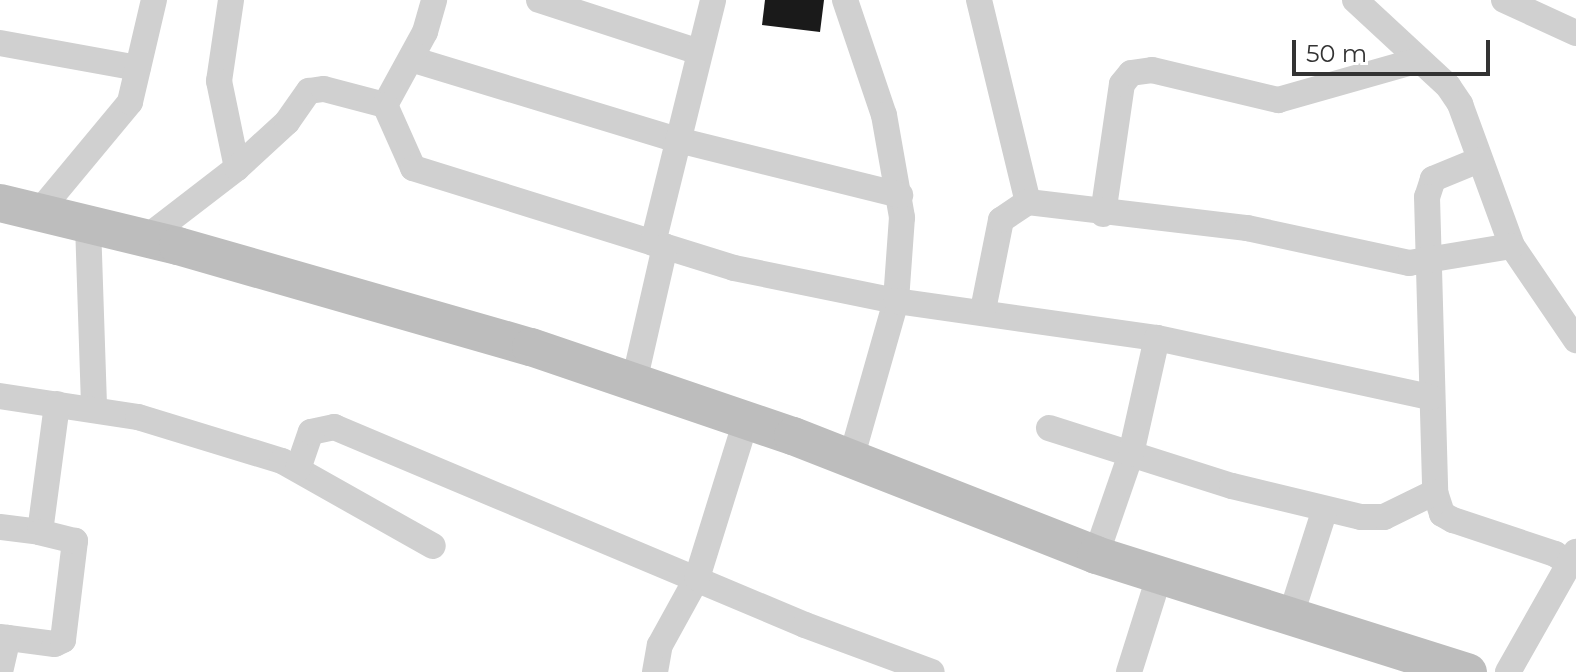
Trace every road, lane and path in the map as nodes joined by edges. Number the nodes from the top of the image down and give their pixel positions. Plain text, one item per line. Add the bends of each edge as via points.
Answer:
1 (154, 0) edge
2 (231, 0) edge
3 (434, 0) edge
4 (539, 0) edge
5 (713, 0) edge
6 (845, 0) edge
7 (979, 0) edge
8 (1355, 0) edge
9 (1504, 0) edge
10 (1576, 33) edge
11 (0, 43) edge
12 (699, 52) junction
13 (411, 59) junction
14 (1416, 61) junction
15 (138, 68) junction
16 (385, 105) junction
17 (678, 140) junction
18 (1479, 160) junction
19 (237, 168) junction
20 (900, 195) junction
21 (1028, 202) junction
22 (0, 203) edge
23 (38, 213) junction
24 (1103, 214) junction
25 (88, 224) junction
26 (146, 238) junction
27 (659, 245) junction
28 (1512, 246) junction
29 (1431, 260) junction
30 (896, 301) junction
31 (983, 310) junction
32 (1157, 338) junction
33 (1576, 340) edge
34 (634, 382) junction
35 (0, 396) edge
36 (1431, 397) junction
37 (57, 404) junction
38 (94, 408) junction
39 (746, 421) junction
40 (1049, 428) dead end
41 (1131, 454) junction
42 (851, 459) junction
43 (298, 469) junction
44 (1435, 492) junction
45 (1325, 509) junction
46 (0, 527) edge
47 (40, 532) junction
48 (433, 546) dead end
49 (1096, 555) junction
50 (1573, 558) edge
51 (1159, 577) junction
52 (697, 578) junction
53 (1290, 618) junction
54 (4, 638) edge
55 (0, 672) edge
56 (655, 672) edge
57 (932, 672) edge
58 (1129, 672) edge
59 (1468, 672) edge
60 (1508, 672) edge

1 - 15 street
2 - 19 street via 219,81
3 - 13 street
4 - 12 street
5 - 12 street
6 - 20 street via 884,115
7 - 21 street
8 - 14 street
9 - 10 street
11 - 15 street
12 - 17 street
13 - 16 street
13 - 17 street
14 - 18 street via 1448,86 1460,104
14 - 24 street via 1278,100 1152,70 1131,73 1122,84
15 - 23 street via 130,102
16 - 19 street via 324,89 309,91 287,122
16 - 27 street via 413,168
17 - 20 street
17 - 27 street
18 - 28 street
18 - 29 street via 1433,179 1426,201
19 - 26 street
20 - 30 street
21 - 24 street
21 - 31 street via 1001,220
22 - 23 street
23 - 25 street
24 - 29 street via 1247,228 1388,261
25 - 26 street
25 - 38 street
26 - 34 street via 391,305
27 - 30 street via 734,268
27 - 34 street
28 - 29 street
28 - 33 street
29 - 36 street
30 - 31 street
30 - 42 street
31 - 32 street
32 - 36 street
32 - 41 street
34 - 39 street
35 - 37 street
36 - 44 street
37 - 38 street
37 - 47 street
38 - 43 street
39 - 42 street
39 - 52 street
40 - 41 street
41 - 45 street
41 - 49 street
42 - 49 street
43 - 48 street
43 - 52 street via 311,432 334,427
44 - 45 street via 1384,517
44 - 50 street via 1442,514 1453,520
45 - 53 street
46 - 47 street
47 - 54 street via 75,541 63,640 55,644
49 - 51 street
50 - 60 street
51 - 53 street
51 - 58 street
52 - 56 street via 660,645
52 - 57 street
53 - 59 street
54 - 55 street

